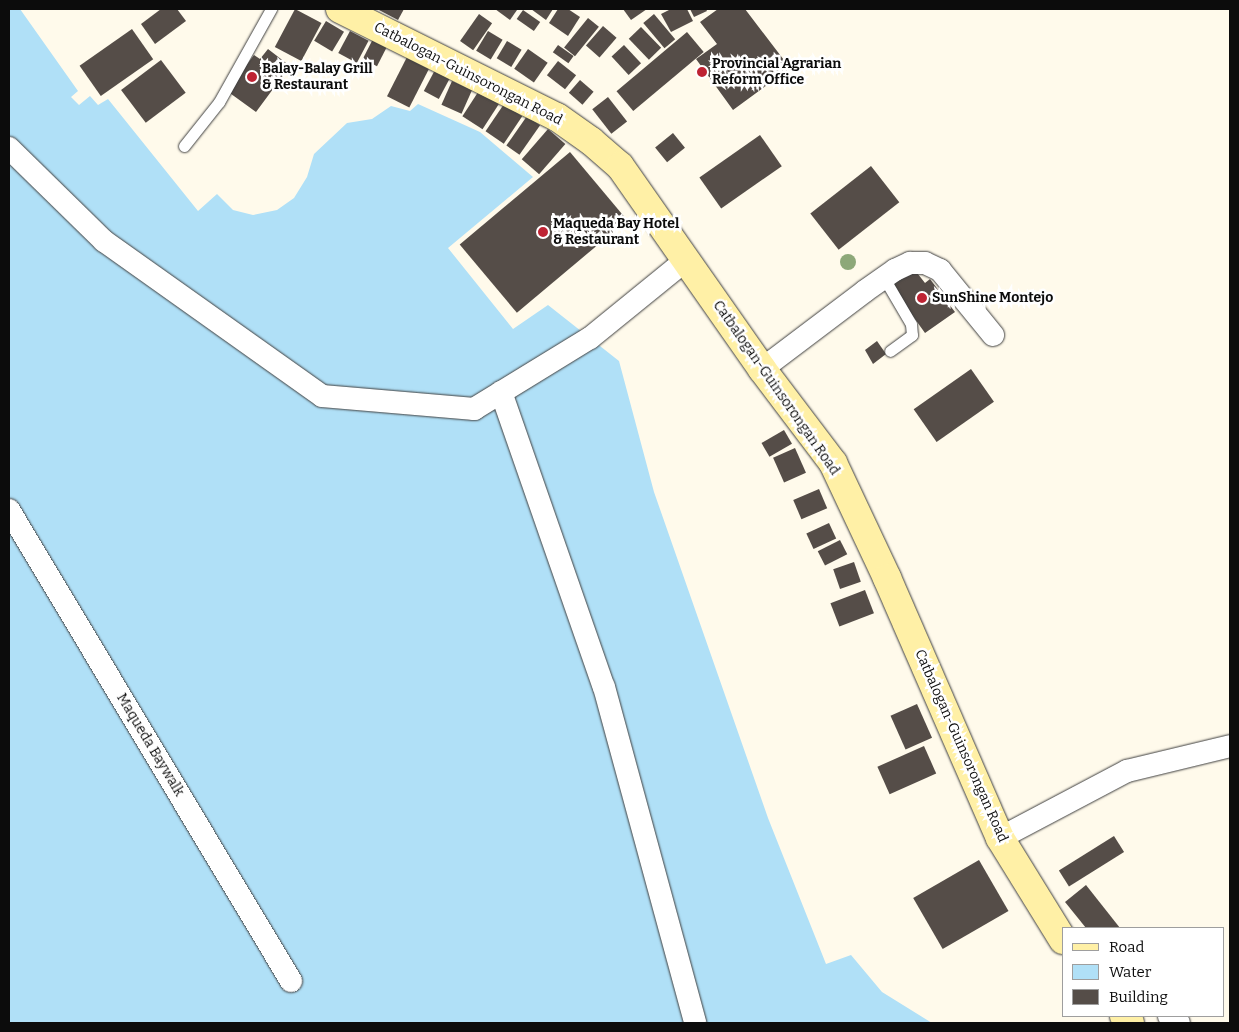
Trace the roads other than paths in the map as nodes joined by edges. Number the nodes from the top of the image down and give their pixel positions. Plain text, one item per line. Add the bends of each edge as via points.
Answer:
1 (271, 9) edge
2 (340, 9) edge
3 (184, 146) dead end
4 (9, 148) edge
5 (686, 260) junction
6 (884, 278) junction
7 (993, 335) dead end
8 (890, 351) dead end
9 (762, 369) junction
10 (501, 392) junction
11 (9, 510) edge
12 (1230, 746) edge
13 (1000, 838) junction
14 (1062, 938) edge
15 (291, 981) dead end
16 (695, 1023) edge

1 - 3 lane via 219,102
2 - 5 street, Catbalogan-Guinsorongan Road via 557,117 591,141 620,166
4 - 10 street via 104,241 322,396 474,409
5 - 9 street, Catbalogan-Guinsorongan Road
5 - 10 street via 590,338
6 - 7 street via 910,263 925,263 940,270
6 - 8 lane via 912,324 912,335
6 - 9 street
9 - 13 street, Catbalogan-Guinsorongan Road via 833,463 888,578
10 - 16 street via 604,687
11 - 15 street, Maqueda Baywalk
12 - 13 street via 1127,770
13 - 14 street, Catbalogan-Guinsorongan Road

